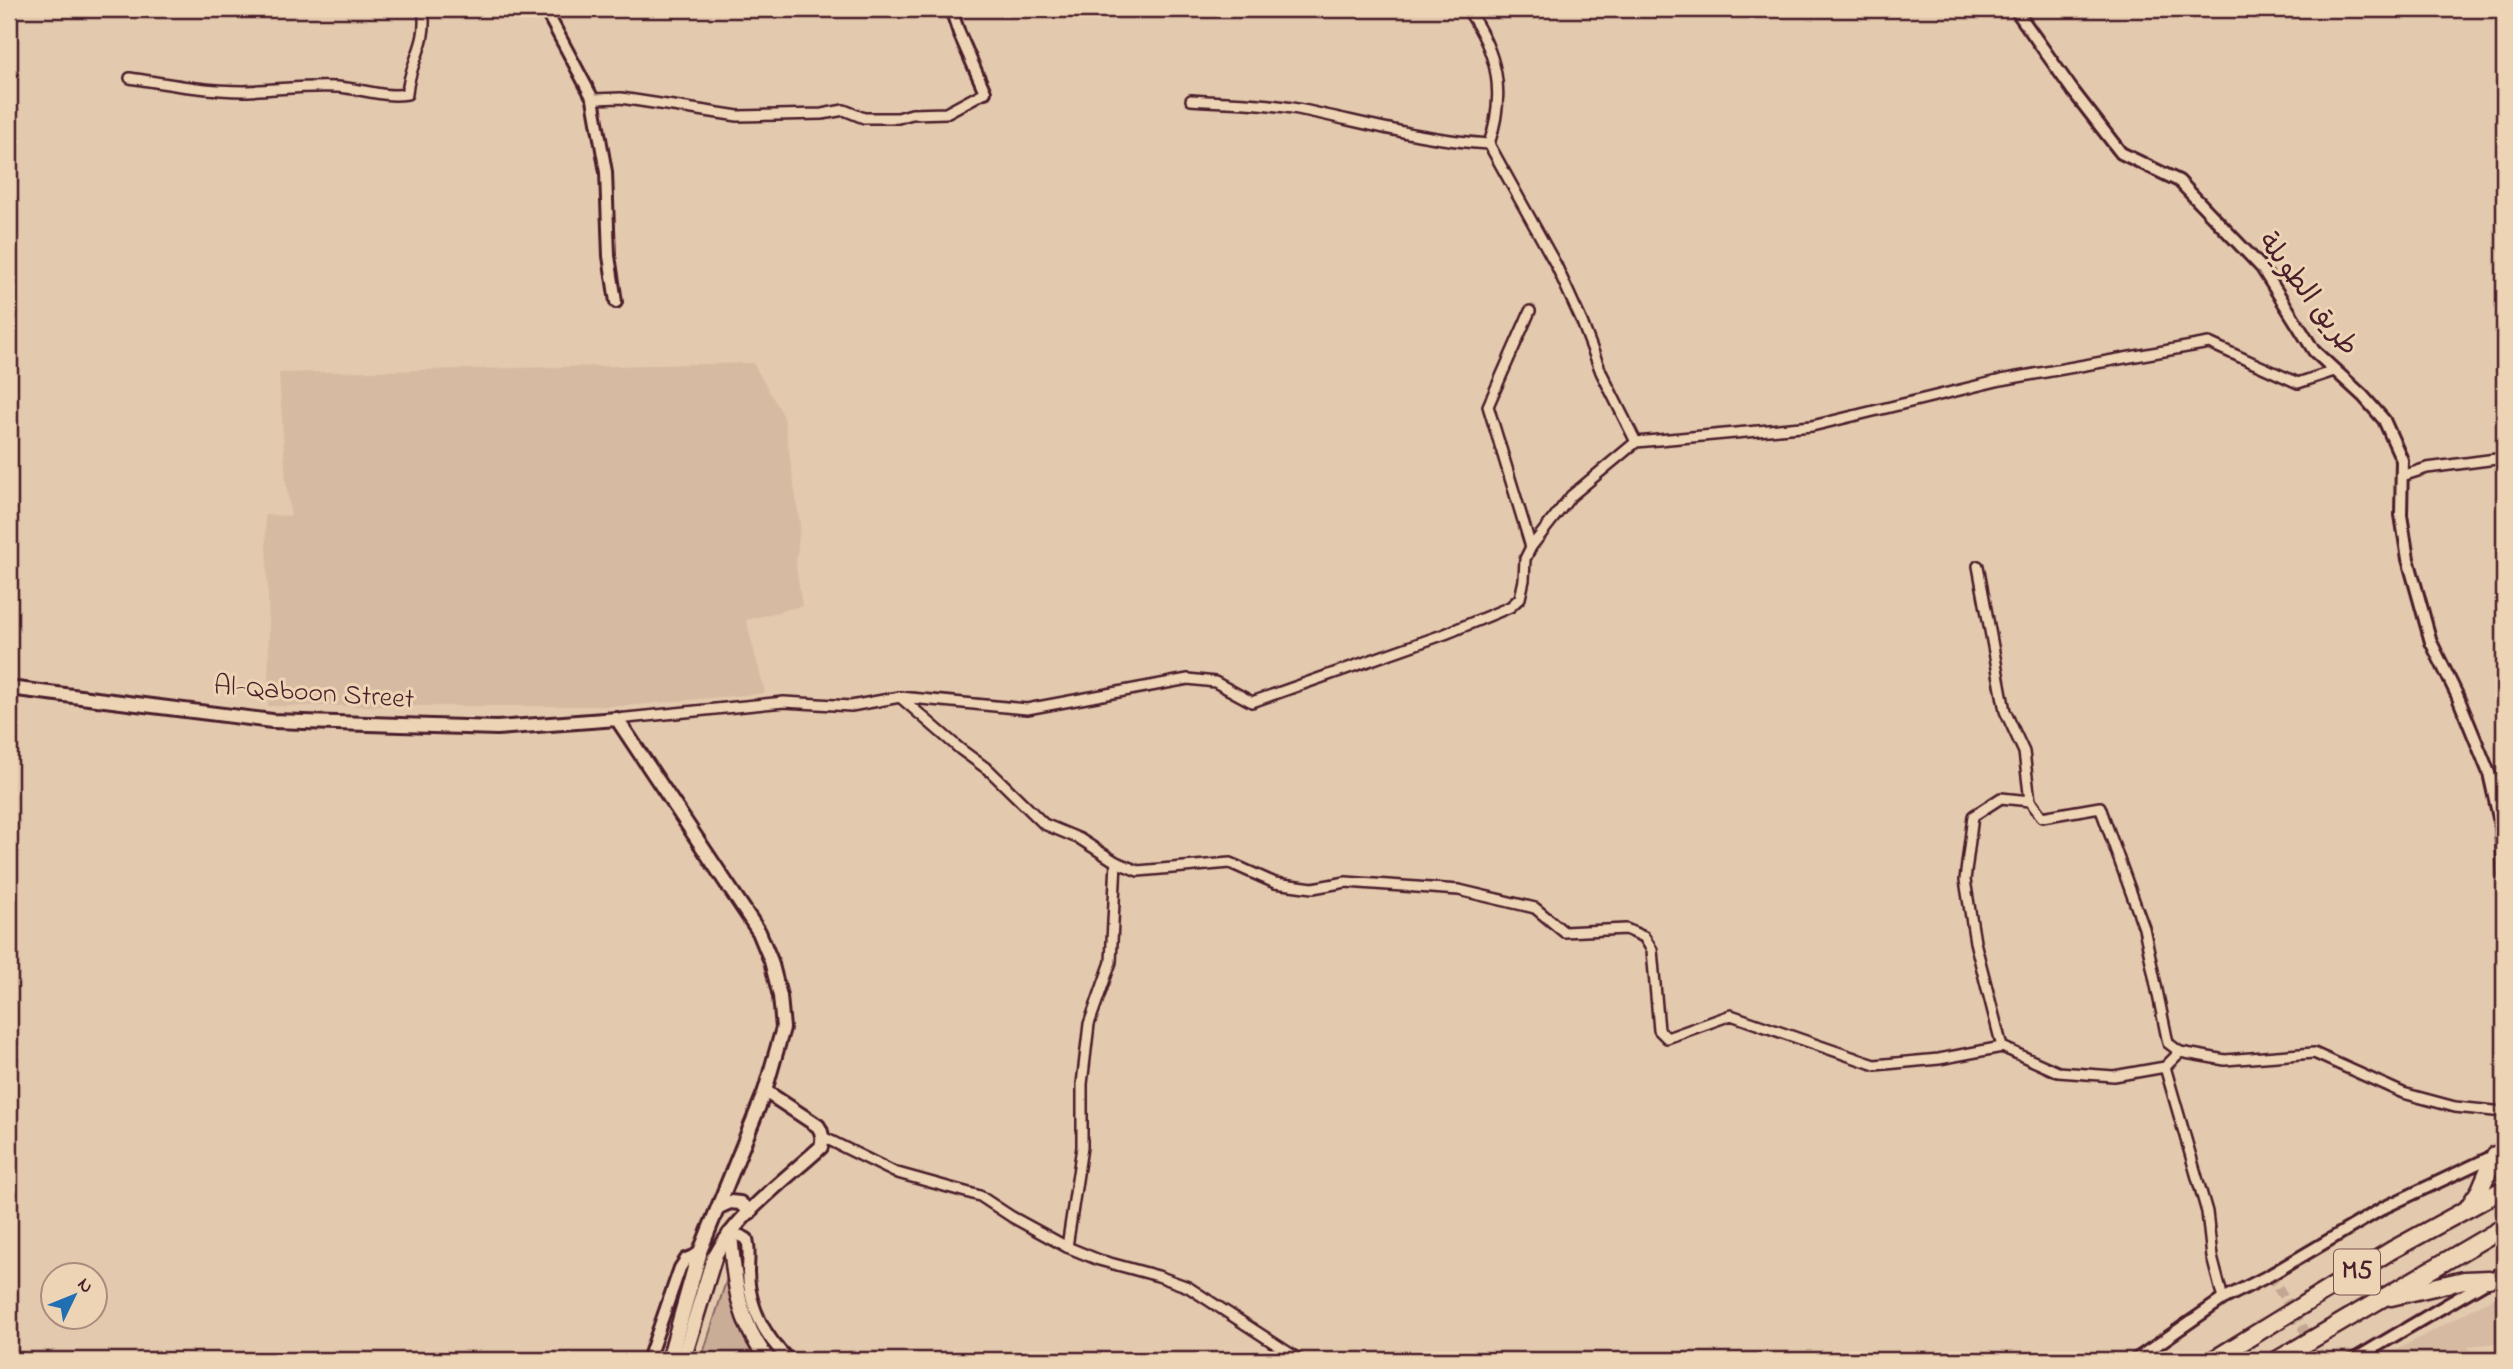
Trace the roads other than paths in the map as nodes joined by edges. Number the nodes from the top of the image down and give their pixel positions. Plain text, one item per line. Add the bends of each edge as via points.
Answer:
1 (423, 9) edge
2 (545, 9) edge
3 (951, 9) edge
4 (1467, 9) edge
5 (2016, 9) edge
6 (130, 78) dead end
7 (985, 92) joint
8 (593, 99) junction
9 (1191, 100) dead end
10 (1489, 144) junction
11 (616, 303) dead end
12 (1530, 311) dead end
13 (2334, 371) junction
14 (1636, 442) junction
15 (2504, 458) edge
16 (2402, 477) junction
17 (1531, 547) junction
18 (1978, 566) dead end
19 (9, 688) edge
20 (900, 696) junction
21 (617, 719) junction
22 (2030, 801) junction
23 (1116, 862) junction
24 (2504, 875) edge
25 (2002, 1047) junction
26 (2180, 1052) junction
27 (2165, 1068) junction
28 (765, 1091) junction
29 (2504, 1112) edge
30 (822, 1137) junction
31 (2499, 1153) edge
32 (2504, 1189) edge
33 (719, 1207) junction
34 (2467, 1208) junction
35 (750, 1212) junction
36 (2504, 1227) edge
37 (730, 1234) junction
38 (1067, 1247) junction
39 (706, 1256) junction
40 (2497, 1275) edge
41 (2382, 1298) junction
42 (2223, 1299) junction
43 (648, 1360) edge
44 (669, 1360) edge
45 (683, 1360) edge
46 (768, 1360) edge
47 (789, 1360) edge
48 (1300, 1360) edge
49 (2135, 1360) edge
50 (2213, 1360) edge
51 (2277, 1360) edge
52 (2353, 1360) edge

1 - 6 street via 424,38 407,94 335,87 241,91
2 - 8 street
3 - 7 street
4 - 10 street via 1489,50 1497,78 1498,110
5 - 13 street, طريق الطويلة via 2121,153 2179,181 2262,268 2314,351
7 - 8 street via 946,113 898,118 864,118 844,110 738,116 621,98
8 - 11 street via 606,172
9 - 10 street via 1297,109 1422,138
10 - 14 street via 1556,265
12 - 17 street via 1488,406
13 - 14 street via 2298,383 2208,343 2001,380 1812,426
13 - 16 street, طريق الطويلة via 2384,420 2402,460
14 - 17 street via 1571,496
15 - 16 street via 2427,468
16 - 24 street, طريق الطويلة via 2400,515 2409,559 2431,642 2489,773 2501,827
17 - 20 street via 1520,598 1510,607 1252,702 1215,682 1188,679 1027,709
18 - 22 street via 2005,712 2024,752
19 - 21 main road, Al-Qaboon Street via 272,721 496,728
20 - 21 street via 851,706 784,702
20 - 23 street via 990,771 1044,824 1080,839
21 - 28 main road via 759,932 771,961 783,1028
22 - 25 street via 2001,798 1973,816 1965,880 1975,942
22 - 26 street via 2042,817 2100,807 2144,928 2168,1043
23 - 25 street via 1138,871 1230,863 1275,883 1313,888 1346,882 1459,890 1535,908 1564,932 1626,929 1644,937 1652,950 1659,1030 1667,1038 1731,1015 1875,1065
23 - 38 street via 1111,962 1089,1024 1082,1084 1082,1147
25 - 27 street via 2058,1072 2113,1076
26 - 27 street
26 - 29 street via 2225,1060 2314,1054 2403,1093 2455,1107
27 - 42 street via 2207,1212
28 - 30 main road via 818,1126
28 - 33 main road
30 - 35 main road via 821,1147
30 - 38 street via 894,1172 980,1196
31 - 34 highway
31 - 42 street via 2385,1206
32 - 34 highway, M5
33 - 35 main road via 740,1203
33 - 39 main road
34 - 50 highway, M5
35 - 37 main road
36 - 41 highway, M5
37 - 39 main road
37 - 46 highway via 739,1304
37 - 47 street via 747,1240 749,1286 756,1314 770,1340
38 - 48 street via 1188,1287
39 - 43 street via 690,1256 682,1263
39 - 44 highway
39 - 45 highway
40 - 41 highway
40 - 52 street
41 - 51 highway, M5
42 - 49 street

